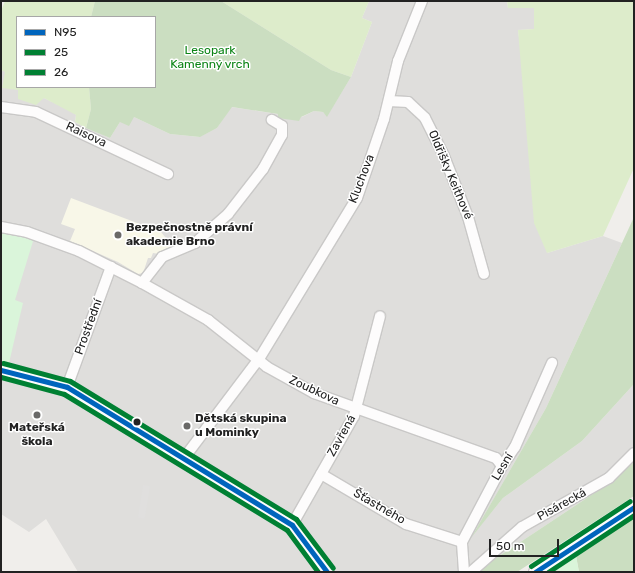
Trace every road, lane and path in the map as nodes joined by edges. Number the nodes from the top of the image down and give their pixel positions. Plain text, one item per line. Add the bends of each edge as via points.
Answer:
1 (422, 1) edge
2 (389, 101) junction
3 (1, 106) edge
4 (272, 120) dead end
5 (168, 174) dead end
6 (1, 227) edge
7 (111, 267) junction
8 (484, 274) dead end
9 (142, 283) junction
10 (380, 316) dead end
11 (259, 359) junction
12 (552, 363) dead end
13 (1, 370) edge
14 (67, 387) junction
15 (357, 410) junction
16 (634, 453) edge
17 (184, 458) junction
18 (502, 466) junction
19 (321, 474) junction
20 (634, 507) edge
21 (292, 525) junction
22 (462, 542) junction
23 (327, 572) edge
24 (464, 572) edge
25 (471, 572) edge
26 (535, 572) edge

1 - 2 street, Kluchova via 398,61
2 - 8 street, Oldřišky Keithové via 408,102 428,124 468,217
2 - 11 street, Kluchova via 357,198
3 - 5 street, Raisova via 36,112
4 - 9 street via 282,126 282,135 263,169 228,214 195,243 162,257
6 - 7 street, Zoubkova via 48,239
7 - 9 street, Zoubkova
7 - 14 street, Prostřední
9 - 11 street, Zoubkova via 208,320
10 - 15 street, Zavřená
11 - 15 street, Zoubkova via 267,367 293,382
11 - 17 street, Kluchova
12 - 18 street, Lesní via 515,447
13 - 14 street
14 - 17 street
15 - 18 street, Zoubkova via 496,458
15 - 19 street, Zavřená
16 - 25 street, Pisárecká via 609,478 522,527
17 - 21 street
18 - 22 street, Lesní
19 - 21 street, Zavřená
19 - 22 street, Šťastného via 406,524
20 - 26 street
21 - 23 street
22 - 24 street

